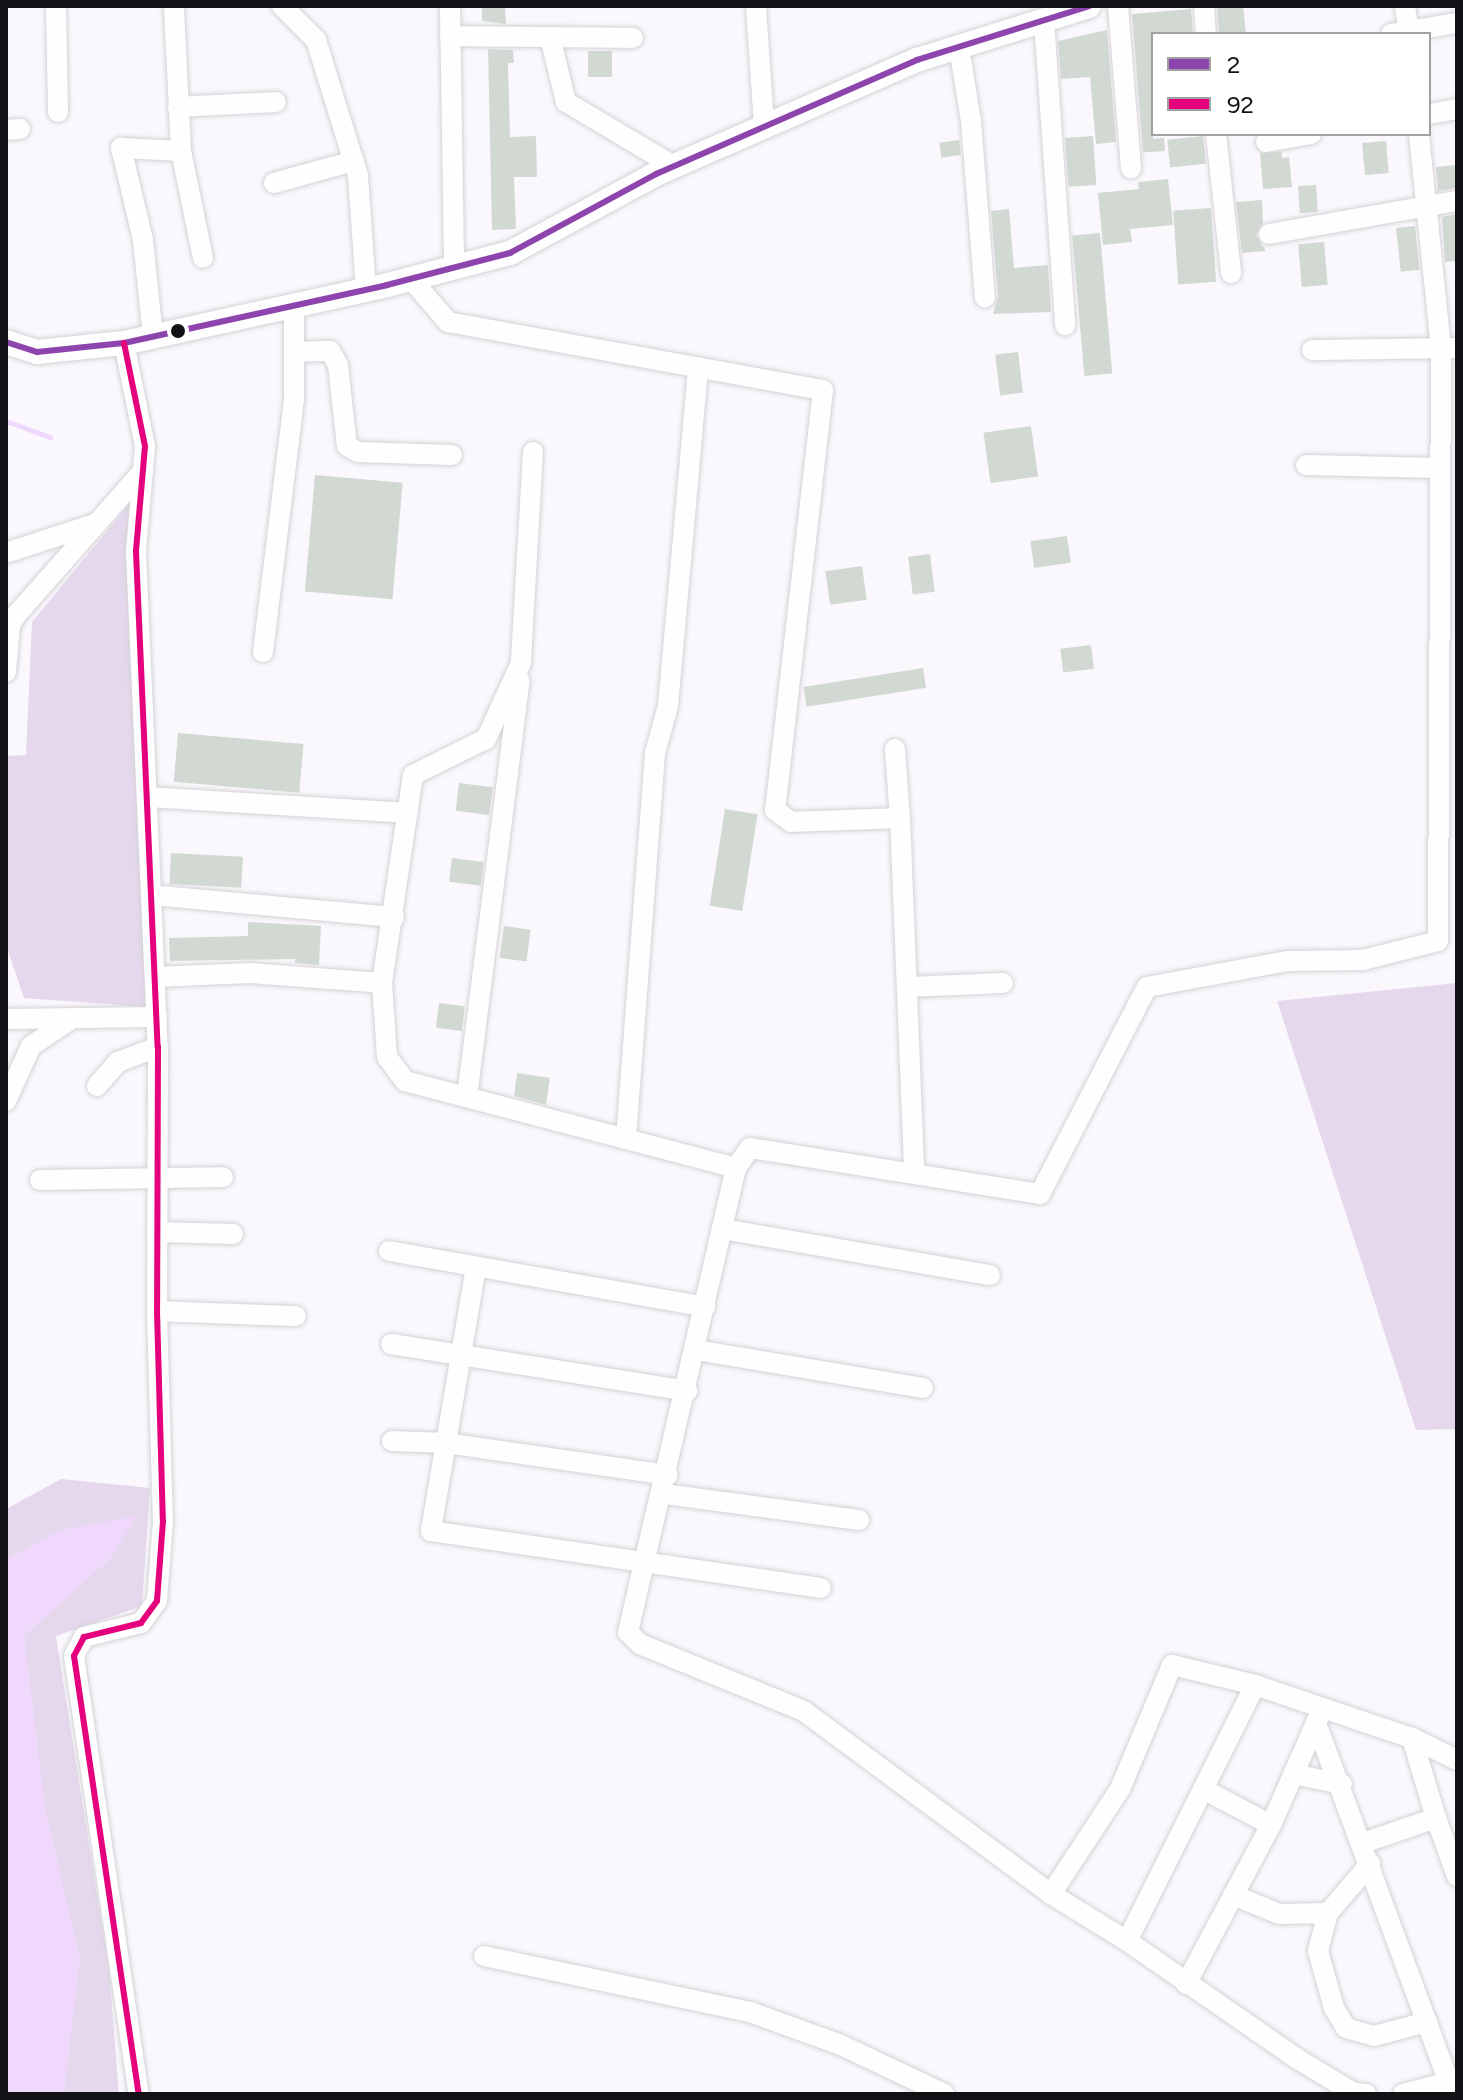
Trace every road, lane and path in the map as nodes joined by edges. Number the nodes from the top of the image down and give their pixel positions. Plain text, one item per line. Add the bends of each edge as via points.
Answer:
1 (56, 6) edge
2 (174, 6) edge
3 (282, 6) edge
4 (450, 6) edge
5 (756, 6) edge
6 (1089, 6) edge
7 (1118, 6) edge
8 (1204, 6) edge
9 (1405, 6) edge
10 (1044, 21) junction
11 (1457, 23) edge
12 (1206, 32) edge
13 (1403, 32) edge
14 (1408, 32) edge
15 (450, 36) junction
16 (550, 37) junction
17 (633, 38) dead end
18 (959, 47) junction
19 (276, 102) dead end
20 (178, 107) junction
21 (1457, 109) edge
22 (58, 112) dead end
23 (1431, 114) edge
24 (764, 127) junction
25 (1216, 136) edge
26 (1300, 136) edge
27 (1419, 136) edge
28 (1266, 142) dead end
29 (181, 151) junction
30 (354, 161) junction
31 (674, 166) junction
32 (1131, 168) dead end
33 (274, 183) dead end
34 (1457, 201) edge
35 (1427, 205) junction
36 (1269, 234) dead end
37 (203, 258) dead end
38 (454, 267) junction
39 (1231, 273) dead end
40 (411, 279) junction
41 (366, 290) junction
42 (985, 297) dead end
43 (294, 306) junction
44 (1065, 325) dead end
45 (153, 337) junction
46 (6, 342) edge
47 (124, 343) junction
48 (1449, 348) edge
49 (1312, 350) dead end
50 (294, 352) junction
51 (698, 367) junction
52 (533, 452) dead end
53 (452, 455) dead end
54 (1306, 465) dead end
55 (1439, 468) junction
56 (143, 471) junction
57 (1448, 510) edge
58 (97, 523) junction
59 (6, 553) edge
60 (1448, 596) edge
61 (263, 652) dead end
62 (521, 663) junction
63 (6, 672) edge
64 (895, 749) dead end
65 (147, 797) junction
66 (408, 813) junction
67 (900, 818) junction
68 (151, 895) junction
69 (394, 917) junction
70 (155, 977) junction
71 (382, 983) junction
72 (1003, 983) dead end
73 (908, 987) junction
74 (157, 1017) junction
75 (73, 1018) junction
76 (6, 1019) edge
77 (158, 1047) junction
78 (97, 1086) dead end
79 (467, 1097) junction
80 (6, 1101) edge
81 (626, 1139) junction
82 (736, 1168) junction
83 (914, 1173) junction
84 (223, 1177) dead end
85 (40, 1180) dead end
86 (158, 1180) junction
87 (723, 1229) junction
88 (157, 1232) junction
89 (233, 1234) dead end
90 (389, 1251) dead end
91 (476, 1267) junction
92 (990, 1275) dead end
93 (705, 1307) junction
94 (157, 1311) junction
95 (296, 1316) dead end
96 (391, 1344) dead end
97 (696, 1350) junction
98 (461, 1355) junction
99 (923, 1388) dead end
100 (687, 1391) junction
101 (392, 1441) dead end
102 (446, 1443) junction
103 (666, 1485) junction
104 (859, 1520) dead end
105 (648, 1562) junction
106 (821, 1588) dead end
107 (1255, 1685) junction
108 (1319, 1716) junction
109 (1412, 1738) junction
110 (1457, 1760) edge
111 (1293, 1774) junction
112 (1342, 1784) junction
113 (1203, 1789) junction
114 (1436, 1818) junction
115 (1271, 1825) junction
116 (1363, 1843) junction
117 (1370, 1864) junction
118 (1457, 1876) edge
119 (1051, 1894) junction
120 (1233, 1895) junction
121 (1328, 1913) junction
122 (1127, 1941) junction
123 (484, 1956) dead end
124 (1186, 1984) junction
125 (1427, 2022) junction
126 (1453, 2081) edge
127 (139, 2094) edge
128 (944, 2094) edge
129 (1366, 2094) edge
130 (1403, 2094) edge

1 - 22 street
2 - 20 street
3 - 30 street via 316,40
4 - 15 street
5 - 24 street
6 - 10 street
7 - 32 street
8 - 12 street
9 - 13 street
10 - 18 street
10 - 44 street
11 - 14 street
15 - 16 street
15 - 38 street
16 - 17 street
16 - 31 street via 566,102
18 - 24 street
18 - 42 street via 971,121
19 - 20 street
20 - 29 street
21 - 23 street
24 - 31 street
25 - 39 street
26 - 28 street
27 - 35 street
29 - 37 street
29 - 45 street via 121,148 143,240
30 - 33 street
30 - 41 street
31 - 38 street via 510,253
34 - 35 street
35 - 36 street
35 - 48 street
38 - 40 street
40 - 41 street
40 - 51 street via 448,322
41 - 43 street
43 - 45 street
43 - 50 street
45 - 47 street
46 - 47 street via 37,352
47 - 56 street via 145,446
48 - 49 street
48 - 55 street
50 - 53 street via 330,351 338,365 347,446 358,452
50 - 61 street via 294,400
51 - 67 street via 823,390 775,810 791,822
51 - 81 street via 668,706 655,753
52 - 62 street
54 - 55 street
55 - 57 street
56 - 58 street
56 - 65 street via 136,552
57 - 60 street
58 - 59 street
58 - 63 street via 10,625
60 - 83 street via 1438,941 1363,960 1303,959 1155,982 1141,996 1045,1191 1033,1195
62 - 66 street via 486,739 413,775
62 - 79 street via 511,779
64 - 67 street
65 - 66 street
65 - 68 street
66 - 69 street
67 - 73 street
68 - 69 street
68 - 70 street
69 - 71 street
70 - 71 street via 250,973
70 - 74 street
71 - 79 street via 387,1057 405,1081
72 - 73 street
73 - 83 street
74 - 75 street
74 - 77 street
75 - 76 street
75 - 80 street via 31,1046
77 - 78 street via 118,1062
77 - 86 street
79 - 81 street
81 - 82 street
82 - 83 street via 750,1148
82 - 87 street
84 - 86 street
85 - 86 street
86 - 88 street
87 - 92 street
87 - 93 street
88 - 89 street
88 - 94 street
90 - 91 street
91 - 93 street
91 - 98 street
93 - 97 street
94 - 95 street
94 - 127 street via 163,1521 157,1601 141,1623 84,1637 74,1656
96 - 98 street
97 - 99 street
97 - 100 street
98 - 100 street
98 - 102 street
100 - 103 street
101 - 102 street
102 - 103 street
102 - 105 street via 431,1531
103 - 104 street
103 - 105 street
105 - 106 street
105 - 119 street via 628,1632 634,1638 804,1711
107 - 108 street
107 - 113 street
107 - 119 street via 1172,1665 1120,1789
108 - 109 street
108 - 111 street
108 - 112 street
109 - 110 street
109 - 114 street
111 - 112 street
111 - 115 street
112 - 116 street
113 - 115 street
113 - 122 street
114 - 116 street
114 - 118 street
115 - 120 street
116 - 117 street
117 - 121 street
117 - 125 street
119 - 122 street
120 - 121 street via 1279,1914
120 - 124 street
121 - 125 street via 1318,1951 1334,2008 1346,2028 1374,2036
122 - 124 street
123 - 128 street via 750,2012 841,2045
124 - 129 street via 1299,2060 1354,2093
125 - 126 street
126 - 130 street

